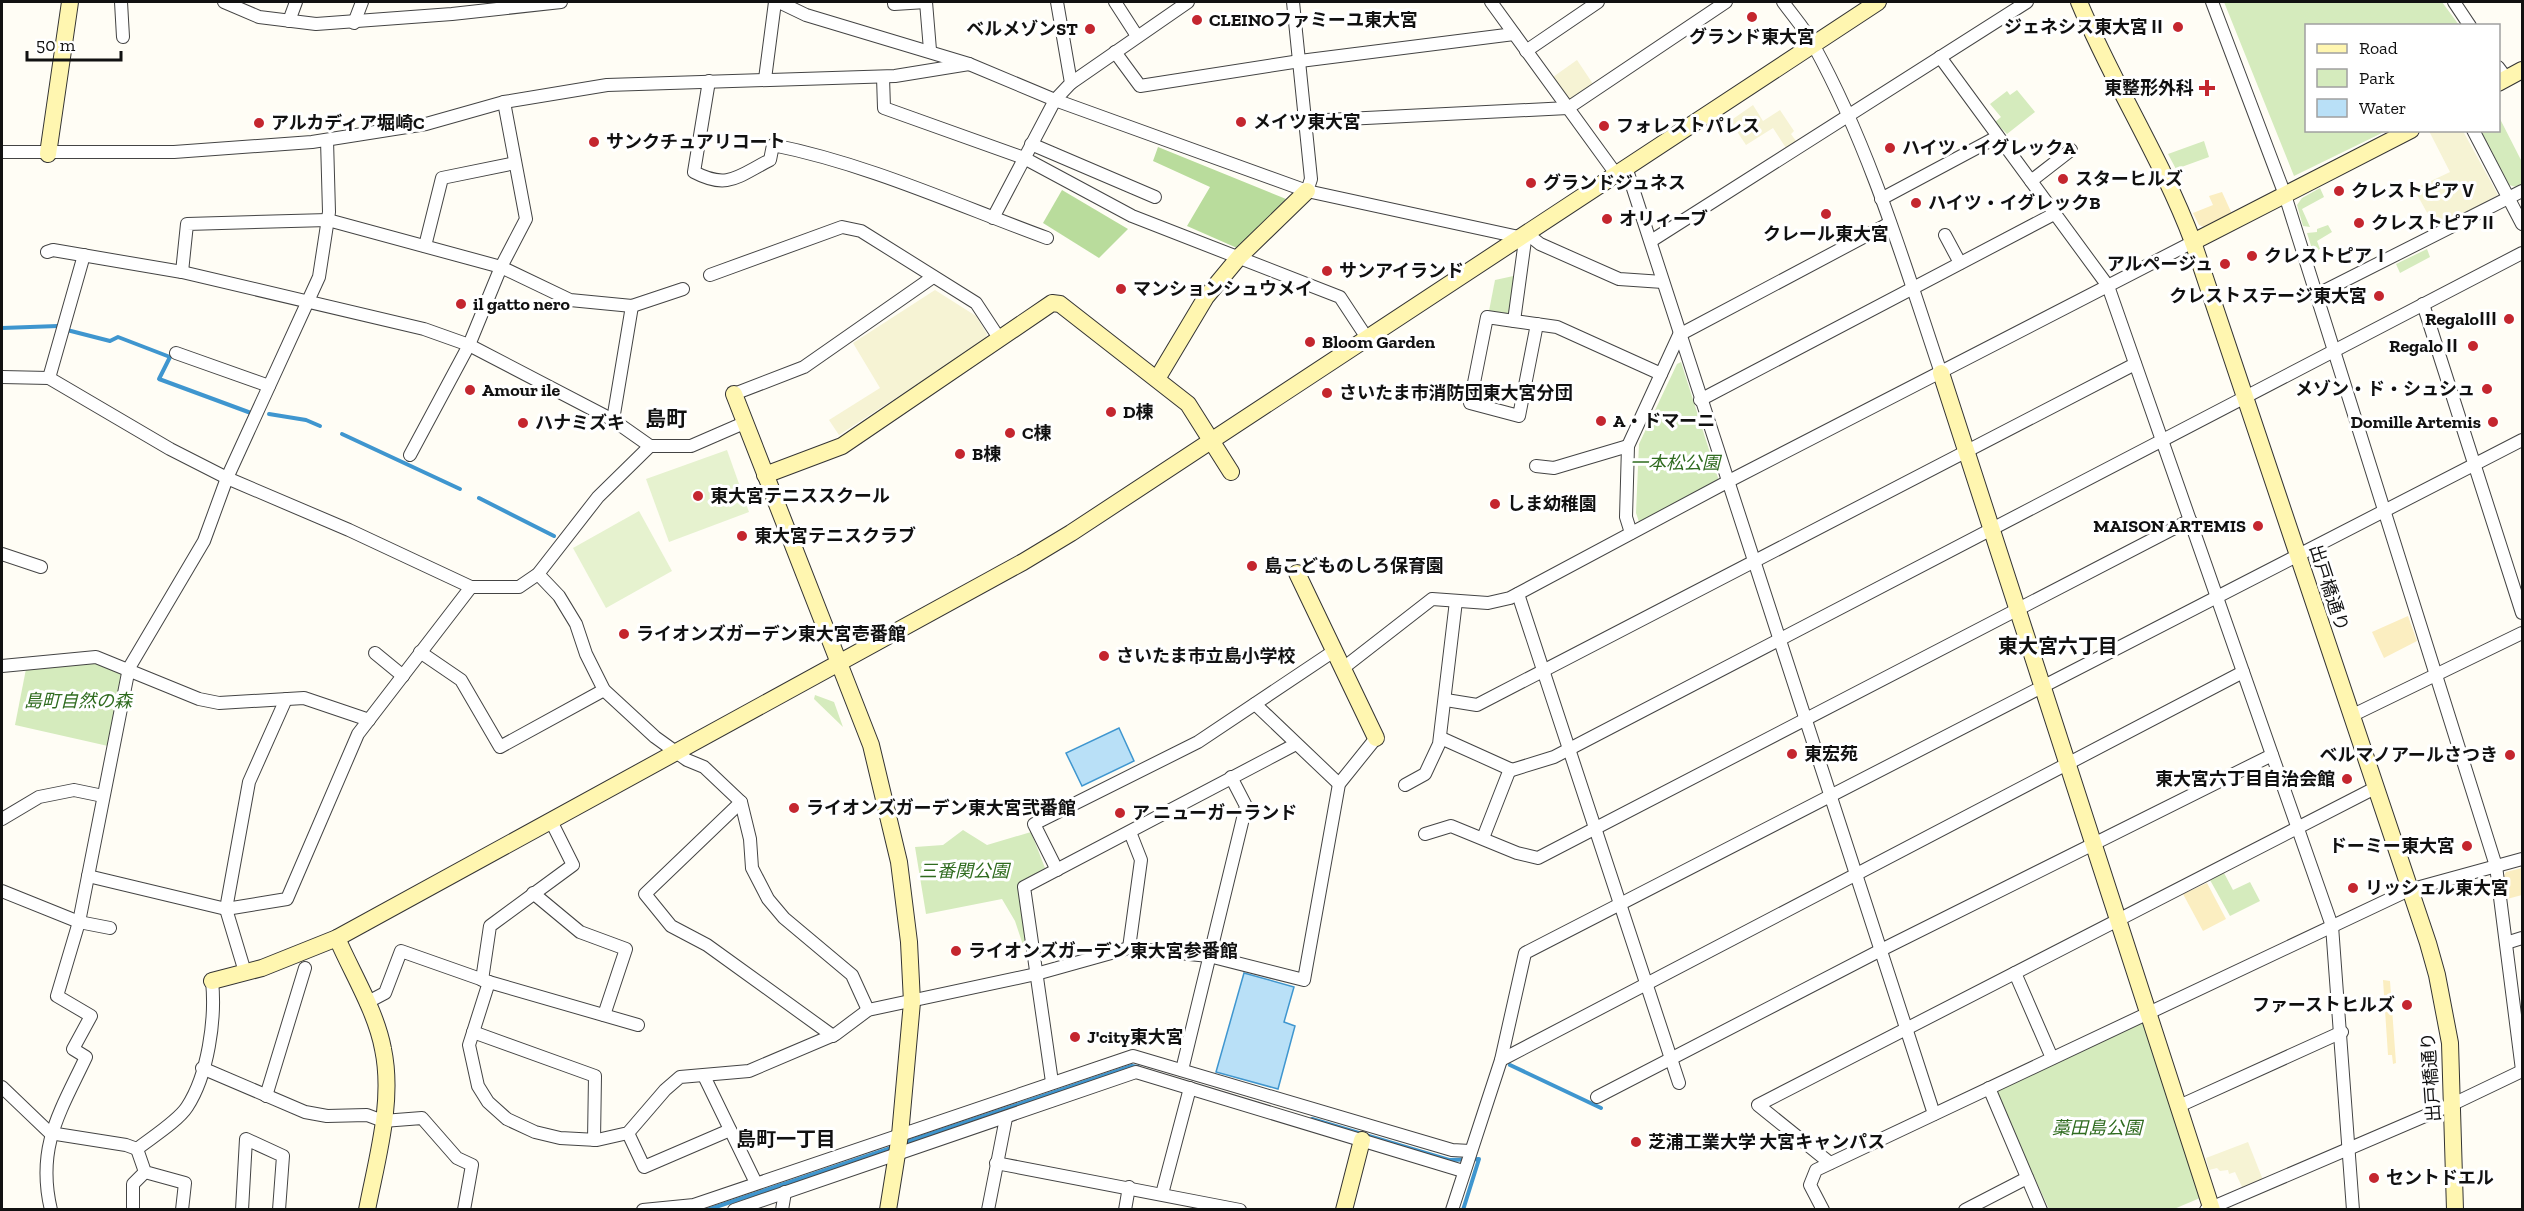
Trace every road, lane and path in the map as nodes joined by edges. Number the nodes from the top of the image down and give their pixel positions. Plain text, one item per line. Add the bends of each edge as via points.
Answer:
1 (70, 2) edge
2 (121, 2) edge
3 (227, 2) edge
4 (296, 2) edge
5 (362, 2) edge
6 (561, 2) edge
7 (777, 2) edge
8 (894, 2) edge
9 (926, 2) edge
10 (1057, 2) edge
11 (1115, 2) edge
12 (1188, 2) edge
13 (1293, 2) edge
14 (1491, 2) edge
15 (1598, 2) edge
16 (1726, 2) edge
17 (1783, 2) edge
18 (1878, 2) edge
19 (2027, 2) edge
20 (2079, 2) edge
21 (2212, 2) edge
22 (2454, 2) edge
23 (289, 21) junction
24 (354, 23) junction
25 (2469, 24) edge
26 (1514, 34) junction
27 (1137, 36) junction
28 (123, 37) dead end
29 (1814, 44) junction
30 (930, 50) junction
31 (1526, 51) junction
32 (1115, 52) junction
33 (1940, 57) junction
34 (1300, 61) junction
35 (969, 64) junction
36 (2523, 70) edge
37 (2501, 76) edge
38 (883, 77) junction
39 (765, 80) junction
40 (709, 81) junction
41 (1071, 83) junction
42 (1055, 100) junction
43 (504, 102) junction
44 (1568, 108) junction
45 (1848, 115) junction
46 (1306, 121) junction
47 (2407, 132) edge
48 (2473, 132) edge
49 (1997, 137) junction
50 (327, 140) junction
51 (1031, 144) junction
52 (2071, 150) dead end
53 (2, 152) edge
54 (48, 154) junction
55 (1024, 158) junction
56 (515, 163) junction
57 (1621, 171) junction
58 (2031, 181) junction
59 (2523, 190) edge
60 (1307, 191) junction
61 (2285, 195) junction
62 (1155, 197) dead end
63 (2509, 198) junction
64 (1881, 199) junction
65 (2055, 214) junction
66 (993, 218) junction
67 (328, 219) junction
68 (1890, 223) junction
69 (2523, 224) edge
70 (1523, 235) junction
71 (1945, 235) dead end
72 (1047, 238) dead end
73 (1651, 241) junction
74 (2193, 242) junction
75 (425, 246) junction
76 (47, 252) dead end
77 (2523, 253) edge
78 (84, 255) junction
79 (1240, 256) junction
80 (1960, 263) junction
81 (501, 267) junction
82 (182, 272) junction
83 (710, 275) dead end
84 (933, 277) junction
85 (1663, 282) junction
86 (2108, 286) junction
87 (1912, 288) junction
88 (683, 289) dead end
89 (2316, 295) junction
90 (308, 300) junction
91 (2423, 304) junction
92 (632, 306) junction
93 (1514, 321) junction
94 (1537, 324) junction
95 (1679, 334) junction
96 (999, 338) junction
97 (1367, 338) junction
98 (470, 345) junction
99 (2334, 350) junction
100 (176, 353) dead end
101 (2135, 364) junction
102 (1941, 373) junction
103 (1661, 374) junction
104 (2, 377) edge
105 (49, 378) junction
106 (1157, 379) junction
107 (269, 386) junction
108 (734, 394) joint
109 (2244, 397) junction
110 (1700, 400) junction
111 (613, 420) junction
112 (744, 423) junction
113 (1212, 440) junction
114 (2162, 440) junction
115 (2523, 440) edge
116 (650, 446) junction
117 (1628, 446) junction
118 (1966, 452) junction
119 (410, 455) dead end
120 (2475, 465) junction
121 (1536, 466) dead end
122 (1231, 472) dead end
123 (765, 475) junction
124 (227, 478) junction
125 (1727, 482) junction
126 (2384, 512) junction
127 (2190, 520) junction
128 (1991, 528) junction
129 (1631, 533) junction
130 (2, 554) edge
131 (2298, 556) junction
132 (1753, 562) junction
133 (41, 567) dead end
134 (1297, 573) dead end
135 (538, 574) junction
136 (471, 587) junction
137 (1518, 594) junction
138 (2217, 597) junction
139 (1456, 601) junction
140 (2018, 610) junction
141 (2523, 613) edge
142 (2523, 633) edge
143 (1780, 638) junction
144 (1334, 651) junction
145 (420, 652) junction
146 (375, 653) dead end
147 (837, 663) junction
148 (2, 666) edge
149 (129, 668) junction
150 (1342, 669) junction
151 (1544, 672) junction
152 (2243, 672) junction
153 (2436, 675) junction
154 (403, 676) junction
155 (2043, 688) junction
156 (604, 690) junction
157 (286, 699) junction
158 (1446, 700) junction
159 (1255, 704) junction
160 (2351, 716) junction
161 (1806, 719) junction
162 (369, 720) junction
163 (1376, 738) joint
164 (1441, 738) junction
165 (1296, 744) junction
166 (1568, 748) junction
167 (676, 751) junction
168 (2272, 755) junction
169 (2067, 763) junction
170 (1510, 769) junction
171 (1231, 777) junction
172 (1339, 784) junction
173 (1405, 785) dead end
174 (2375, 788) junction
175 (103, 796) junction
176 (1832, 797) junction
177 (741, 802) junction
178 (2, 819) edge
179 (551, 821) junction
180 (2297, 827) junction
181 (1595, 828) junction
182 (1130, 832) junction
183 (1425, 834) dead end
184 (1483, 838) junction
185 (2093, 843) junction
186 (2523, 859) edge
187 (2496, 866) junction
188 (1057, 870) junction
189 (1857, 874) junction
190 (88, 876) junction
191 (2409, 890) junction
192 (2, 891) edge
193 (533, 893) junction
194 (1620, 905) junction
195 (226, 909) junction
196 (2118, 920) junction
197 (79, 922) junction
198 (2332, 926) junction
199 (110, 928) dead end
200 (337, 938) junction
201 (2523, 938) edge
202 (2506, 943) junction
203 (1129, 948) junction
204 (1881, 950) junction
205 (1209, 956) junction
206 (305, 968) dead end
207 (245, 972) junction
208 (1036, 974) junction
209 (2015, 974) junction
210 (212, 981) joint
211 (485, 981) junction
212 (1646, 985) junction
213 (912, 1002) junction
214 (366, 1003) junction
215 (868, 1010) junction
216 (2149, 1012) junction
217 (604, 1015) junction
218 (638, 1024) dead end
219 (1906, 1030) junction
220 (472, 1032) junction
221 (2342, 1032) junction
222 (833, 1036) junction
223 (2052, 1058) junction
224 (1670, 1059) junction
225 (1501, 1060) junction
226 (202, 1068) junction
227 (1182, 1070) junction
228 (2523, 1070) edge
229 (704, 1076) junction
230 (1052, 1082) junction
231 (1679, 1083) dead end
232 (2, 1087) edge
233 (1190, 1088) junction
234 (1989, 1088) junction
235 (266, 1095) junction
236 (1598, 1097) dead end
237 (2453, 1104) junction
238 (2179, 1106) junction
239 (1934, 1114) junction
240 (1006, 1118) junction
241 (383, 1121) junction
242 (730, 1130) junction
243 (50, 1132) junction
244 (628, 1133) junction
245 (900, 1135) junction
246 (594, 1140) junction
247 (1362, 1140) junction
248 (2350, 1148) junction
249 (137, 1149) junction
250 (1470, 1151) junction
251 (896, 1155) junction
252 (996, 1163) junction
253 (1830, 1163) junction
254 (1463, 1171) junction
255 (145, 1173) junction
256 (2027, 1178) junction
257 (756, 1183) junction
258 (1129, 1187) junction
259 (785, 1192) junction
260 (1162, 1194) junction
261 (51, 1209) edge
262 (133, 1209) edge
263 (182, 1209) edge
264 (242, 1209) edge
265 (279, 1209) edge
266 (367, 1209) edge
267 (465, 1209) edge
268 (643, 1209) edge
269 (734, 1209) edge
270 (782, 1209) edge
271 (888, 1209) edge
272 (988, 1209) edge
273 (1125, 1209) edge
274 (1240, 1209) edge
275 (1344, 1209) edge
276 (1452, 1209) edge
277 (1823, 1209) edge
278 (1965, 1209) edge
279 (2041, 1209) edge
280 (2210, 1209) edge
281 (2353, 1209) edge
282 (2455, 1209) edge

1 - 54 street
2 - 28 street
3 - 23 street via 259,17
4 - 23 street
5 - 24 street
6 - 24 street
7 - 30 street via 806,15
7 - 39 street
8 - 9 street
9 - 30 street
10 - 41 street
11 - 27 street
12 - 27 street
13 - 34 street
14 - 26 street
15 - 31 street
16 - 44 street
17 - 29 street
18 - 29 street
19 - 33 street
20 - 74 street, 出戸橋通り via 2164,171
21 - 61 street
22 - 25 street
23 - 24 street
26 - 31 street
26 - 34 street
27 - 32 street
29 - 45 street
29 - 57 street
30 - 35 street
31 - 44 street
32 - 34 street via 1140,86
32 - 41 street
33 - 45 street
33 - 49 street
34 - 46 street
35 - 38 street
35 - 42 street
36 - 37 street
38 - 39 street
38 - 55 street via 884,108
39 - 40 street
40 - 43 street via 607,85
40 - 66 street via 694,172 711,181 725,182 770,160 773,145 890,177
41 - 42 street
42 - 51 street
42 - 60 street
43 - 50 street via 426,124
43 - 56 street
44 - 46 street
44 - 57 street
45 - 64 street
45 - 73 street
46 - 60 street via 1311,179
47 - 61 street
48 - 63 street
49 - 58 street
49 - 64 street
50 - 54 street via 174,152
50 - 67 street
51 - 55 street
51 - 62 street
52 - 58 street
53 - 54 street
55 - 66 street
55 - 79 street via 1132,216
56 - 75 street via 442,178
56 - 81 street via 526,219
57 - 70 street
57 - 73 street
58 - 65 street
59 - 63 street
60 - 70 street
60 - 79 street
61 - 74 street
61 - 89 street
63 - 69 street
63 - 89 street
64 - 68 street
65 - 80 street
65 - 86 street
66 - 72 street
67 - 75 street
67 - 82 street via 187,224
67 - 90 street via 319,277
68 - 87 street
68 - 95 street
70 - 85 street via 1619,279
70 - 93 street
70 - 97 street
71 - 80 street
73 - 85 street
74 - 86 street
74 - 109 street, 出戸橋通り
75 - 81 street
76 - 78 street via 53,249
77 - 91 street
78 - 82 street
78 - 105 street
79 - 97 street via 1341,297
79 - 106 street via 1206,297
80 - 87 street
81 - 92 street via 570,300
81 - 98 street
82 - 90 street
83 - 84 street via 842,227 861,231
84 - 96 street via 976,303
84 - 108 street via 804,367
85 - 95 street
86 - 101 street
86 - 102 street
87 - 102 street
87 - 110 street
88 - 92 street
89 - 99 street
90 - 98 street via 424,329
90 - 107 street
91 - 99 street
91 - 120 street
92 - 111 street
93 - 94 street
93 - 94 street via 1487,316 1470,403 1519,416
94 - 103 street via 1557,327
95 - 103 street
95 - 110 street
96 - 106 street via 1052,303 1060,304
96 - 123 street via 842,446
97 - 113 street
98 - 111 street
98 - 119 street
99 - 109 street
99 - 126 street
100 - 107 street
101 - 114 street
101 - 118 street
102 - 118 street
102 - 125 street
103 - 117 street
104 - 105 street
105 - 124 street via 170,450
106 - 113 street via 1194,411
107 - 124 street
108 - 112 street
109 - 114 street
109 - 131 street, 出戸橋通り
110 - 125 street
111 - 116 street
112 - 116 street via 691,446
112 - 123 street
113 - 122 street
113 - 147 street via 1023,562
114 - 127 street
114 - 128 street
115 - 120 street
116 - 135 street via 598,497
117 - 121 street via 1554,468
117 - 129 street via 1626,517
118 - 128 street
118 - 132 street
120 - 126 street
120 - 141 street
123 - 147 street
124 - 136 street
124 - 149 street via 204,541
125 - 129 street
125 - 132 street
126 - 131 street
126 - 153 street
127 - 138 street
127 - 140 street
128 - 140 street
128 - 143 street
129 - 137 street
130 - 133 street
131 - 138 street
131 - 160 street, 出戸橋通り
132 - 143 street
132 - 151 street
134 - 144 street
135 - 136 street via 519,587
135 - 156 street via 559,596 576,624
136 - 145 street
137 - 139 street via 1488,603
137 - 151 street
138 - 152 street
138 - 155 street
139 - 150 street via 1432,599
139 - 158 street
140 - 155 street
140 - 161 street
142 - 153 street
143 - 161 street
143 - 166 street
144 - 150 street
144 - 159 street
145 - 154 street
145 - 156 street via 461,680 500,747
146 - 154 street
147 - 167 street
147 - 213 street via 871,746 899,862
148 - 149 street via 96,657
149 - 157 street via 199,699 219,703
149 - 175 street
150 - 163 street
151 - 158 street via 1478,705
151 - 166 street
152 - 168 street
152 - 169 street
153 - 160 street
153 - 187 street
154 - 162 street
155 - 169 street
155 - 176 street
156 - 167 street
157 - 162 street via 304,698
157 - 195 street via 249,782
158 - 164 street
159 - 165 street
159 - 188 street via 1198,742 1034,824
160 - 174 street, 出戸橋通り
161 - 176 street
161 - 181 street
162 - 195 street via 358,734 287,899
163 - 172 street
164 - 170 street
164 - 173 street via 1425,774
165 - 171 street
165 - 172 street
166 - 170 street via 1554,757
166 - 181 street
167 - 177 street via 704,767
167 - 179 street
168 - 180 street
168 - 185 street
169 - 185 street
169 - 189 street
170 - 184 street
171 - 182 street
171 - 205 street via 1246,806
172 - 205 street via 1304,980
174 - 180 street
174 - 191 street, 出戸橋通り
175 - 178 street via 74,790 39,797
175 - 190 street
176 - 189 street
176 - 194 street
177 - 215 street via 752,868 768,899 784,918 852,975
177 - 222 street via 645,894 670,926 707,945
179 - 193 street via 573,865
179 - 200 street
180 - 196 street
180 - 198 street
181 - 184 street via 1538,858
181 - 194 street
182 - 188 street
182 - 203 street via 1141,860
183 - 184 street via 1451,826
185 - 196 street
185 - 204 street
186 - 187 street
187 - 191 street
187 - 202 street
188 - 208 street via 1024,887
189 - 204 street
189 - 212 street
190 - 195 street
190 - 197 street
191 - 198 street
191 - 237 street, 出戸橋通り via 2445,1008
192 - 197 street
193 - 211 street via 490,926
193 - 217 street via 580,932 626,949
194 - 212 street
194 - 225 street via 1525,953
195 - 207 street
196 - 209 street
196 - 216 street
197 - 199 street
197 - 243 street via 57,996 91,1016 73,1049 86,1058
198 - 216 street
198 - 221 street
200 - 207 street
200 - 214 street
201 - 202 street
202 - 228 street
203 - 205 street
203 - 208 street
204 - 219 street
204 - 224 street
205 - 227 street
206 - 235 street
207 - 210 street
208 - 213 street
208 - 230 street
209 - 219 street
209 - 223 street
210 - 226 street via 213,1022
211 - 214 street via 400,951 385,993
211 - 217 street
211 - 220 street
212 - 224 street
212 - 225 street
213 - 215 street
213 - 245 street
214 - 241 street via 383,1049
215 - 222 street
216 - 223 street
216 - 238 street
217 - 218 street
219 - 239 street
219 - 253 street via 1758,1105
220 - 246 street via 469,1045 478,1086 488,1102 507,1119 535,1132
220 - 246 street via 595,1076
221 - 238 street
221 - 248 street
222 - 229 street via 749,1071
223 - 234 street
224 - 231 street
224 - 236 street
225 - 250 street
226 - 235 street
226 - 249 street via 186,1108
227 - 230 street via 1133,1056
227 - 250 street via 1452,1150
228 - 237 street
229 - 242 street
229 - 244 street via 680,1077
230 - 245 street
232 - 243 street
233 - 240 street via 1136,1072
233 - 247 street
233 - 260 street
234 - 239 street
234 - 256 street
235 - 241 street via 305,1112 367,1115
237 - 248 street
237 - 282 street, 出戸橋通り
238 - 280 street
239 - 253 street
240 - 251 street
240 - 252 street
241 - 266 street
241 - 267 street via 422,1118 457,1158 472,1165
242 - 244 street via 644,1167
242 - 257 street
243 - 249 street
243 - 261 street via 46,1186
244 - 246 street
245 - 251 street
245 - 257 street
247 - 254 street
247 - 275 street
248 - 280 street
248 - 281 street
249 - 255 street
250 - 254 street
251 - 259 street
251 - 271 street
252 - 258 street
252 - 272 street
253 - 277 street via 1816,1170 1810,1185
254 - 276 street
255 - 262 street via 133,1184
255 - 263 street via 185,1183
256 - 278 street
256 - 279 street
257 - 268 street via 694,1205
258 - 260 street
258 - 273 street
259 - 269 street
259 - 270 street
260 - 274 street
264 - 265 street via 246,1139 283,1156

